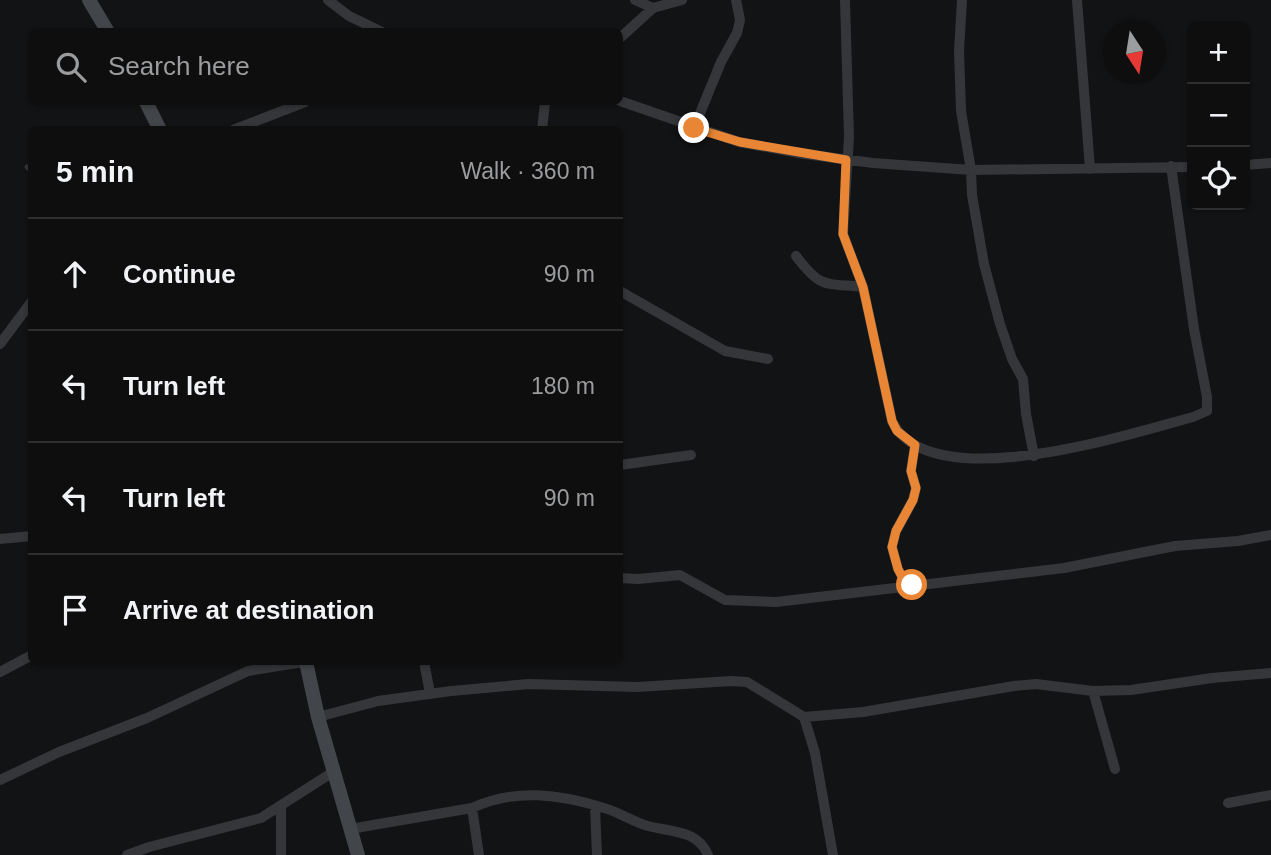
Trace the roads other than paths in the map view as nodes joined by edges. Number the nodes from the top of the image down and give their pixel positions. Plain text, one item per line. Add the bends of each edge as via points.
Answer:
1 (89, 0) edge
2 (328, 0) edge
3 (635, 0) edge
4 (682, 0) edge
5 (736, 0) edge
6 (845, 0) edge
7 (962, 0) edge
8 (1077, 0) edge
9 (653, 8) junction
10 (106, 28) edge
11 (374, 28) edge
12 (623, 35) edge
13 (623, 102) edge
14 (148, 105) edge
15 (297, 105) edge
16 (545, 105) edge
17 (158, 126) edge
18 (243, 126) edge
19 (542, 126) edge
20 (694, 128) junction
21 (846, 160) junction
22 (1271, 163) edge
23 (1250, 165) edge
24 (1171, 166) junction
25 (1187, 167) edge
26 (1090, 169) junction
27 (971, 170) junction
28 (796, 257) dead end
29 (863, 287) junction
30 (623, 293) edge
31 (28, 306) edge
32 (0, 344) edge
33 (768, 359) dead end
34 (915, 445) junction
35 (691, 455) dead end
36 (1034, 456) junction
37 (623, 465) edge
38 (1271, 535) edge
39 (28, 536) edge
40 (0, 539) edge
41 (623, 578) edge
42 (907, 586) junction
43 (28, 657) edge
44 (285, 665) edge
45 (305, 665) edge
46 (425, 665) edge
47 (0, 672) edge
48 (1271, 673) edge
49 (1093, 691) junction
50 (430, 692) junction
51 (318, 717) junction
52 (804, 717) junction
53 (1115, 769) dead end
54 (333, 772) junction
55 (0, 780) edge
56 (1271, 795) edge
57 (1228, 803) dead end
58 (281, 806) junction
59 (595, 806) junction
60 (472, 808) junction
61 (350, 830) junction
62 (127, 855) edge
63 (281, 855) edge
64 (358, 855) edge
65 (479, 855) edge
66 (597, 855) edge
67 (708, 855) edge
68 (833, 855) edge

1 - 10 street
2 - 11 street
3 - 9 street
4 - 9 street
5 - 20 street via 737,33
6 - 21 street
7 - 27 street via 961,111
8 - 26 street
9 - 12 street
13 - 20 street
14 - 17 street
15 - 18 street
16 - 19 street
20 - 21 street via 750,144
21 - 27 street
21 - 29 street via 843,234
22 - 23 street
24 - 25 street
24 - 26 street
24 - 36 street via 1207,411
26 - 27 street
27 - 36 street via 984,264 1000,324 1023,379
28 - 29 street via 819,282
29 - 34 street via 892,421
30 - 33 street via 724,351
31 - 32 street
34 - 36 street via 945,457
34 - 42 street via 911,471 916,488 892,547
35 - 37 street
38 - 42 street via 1175,546 1064,568
39 - 40 street
41 - 42 street via 680,575 725,600 764,602
43 - 47 street
44 - 55 street via 248,671
45 - 51 street
46 - 50 street
48 - 49 street
49 - 52 street via 1036,684
49 - 53 street
50 - 51 street
50 - 52 street via 529,684 638,687 741,681
51 - 54 street
52 - 68 street
54 - 58 street
54 - 61 street
56 - 57 street
58 - 62 street via 261,818
58 - 63 street
59 - 60 street via 548,794 489,800
59 - 66 street
59 - 67 street via 647,826 694,836
60 - 61 street
60 - 65 street
61 - 64 street

